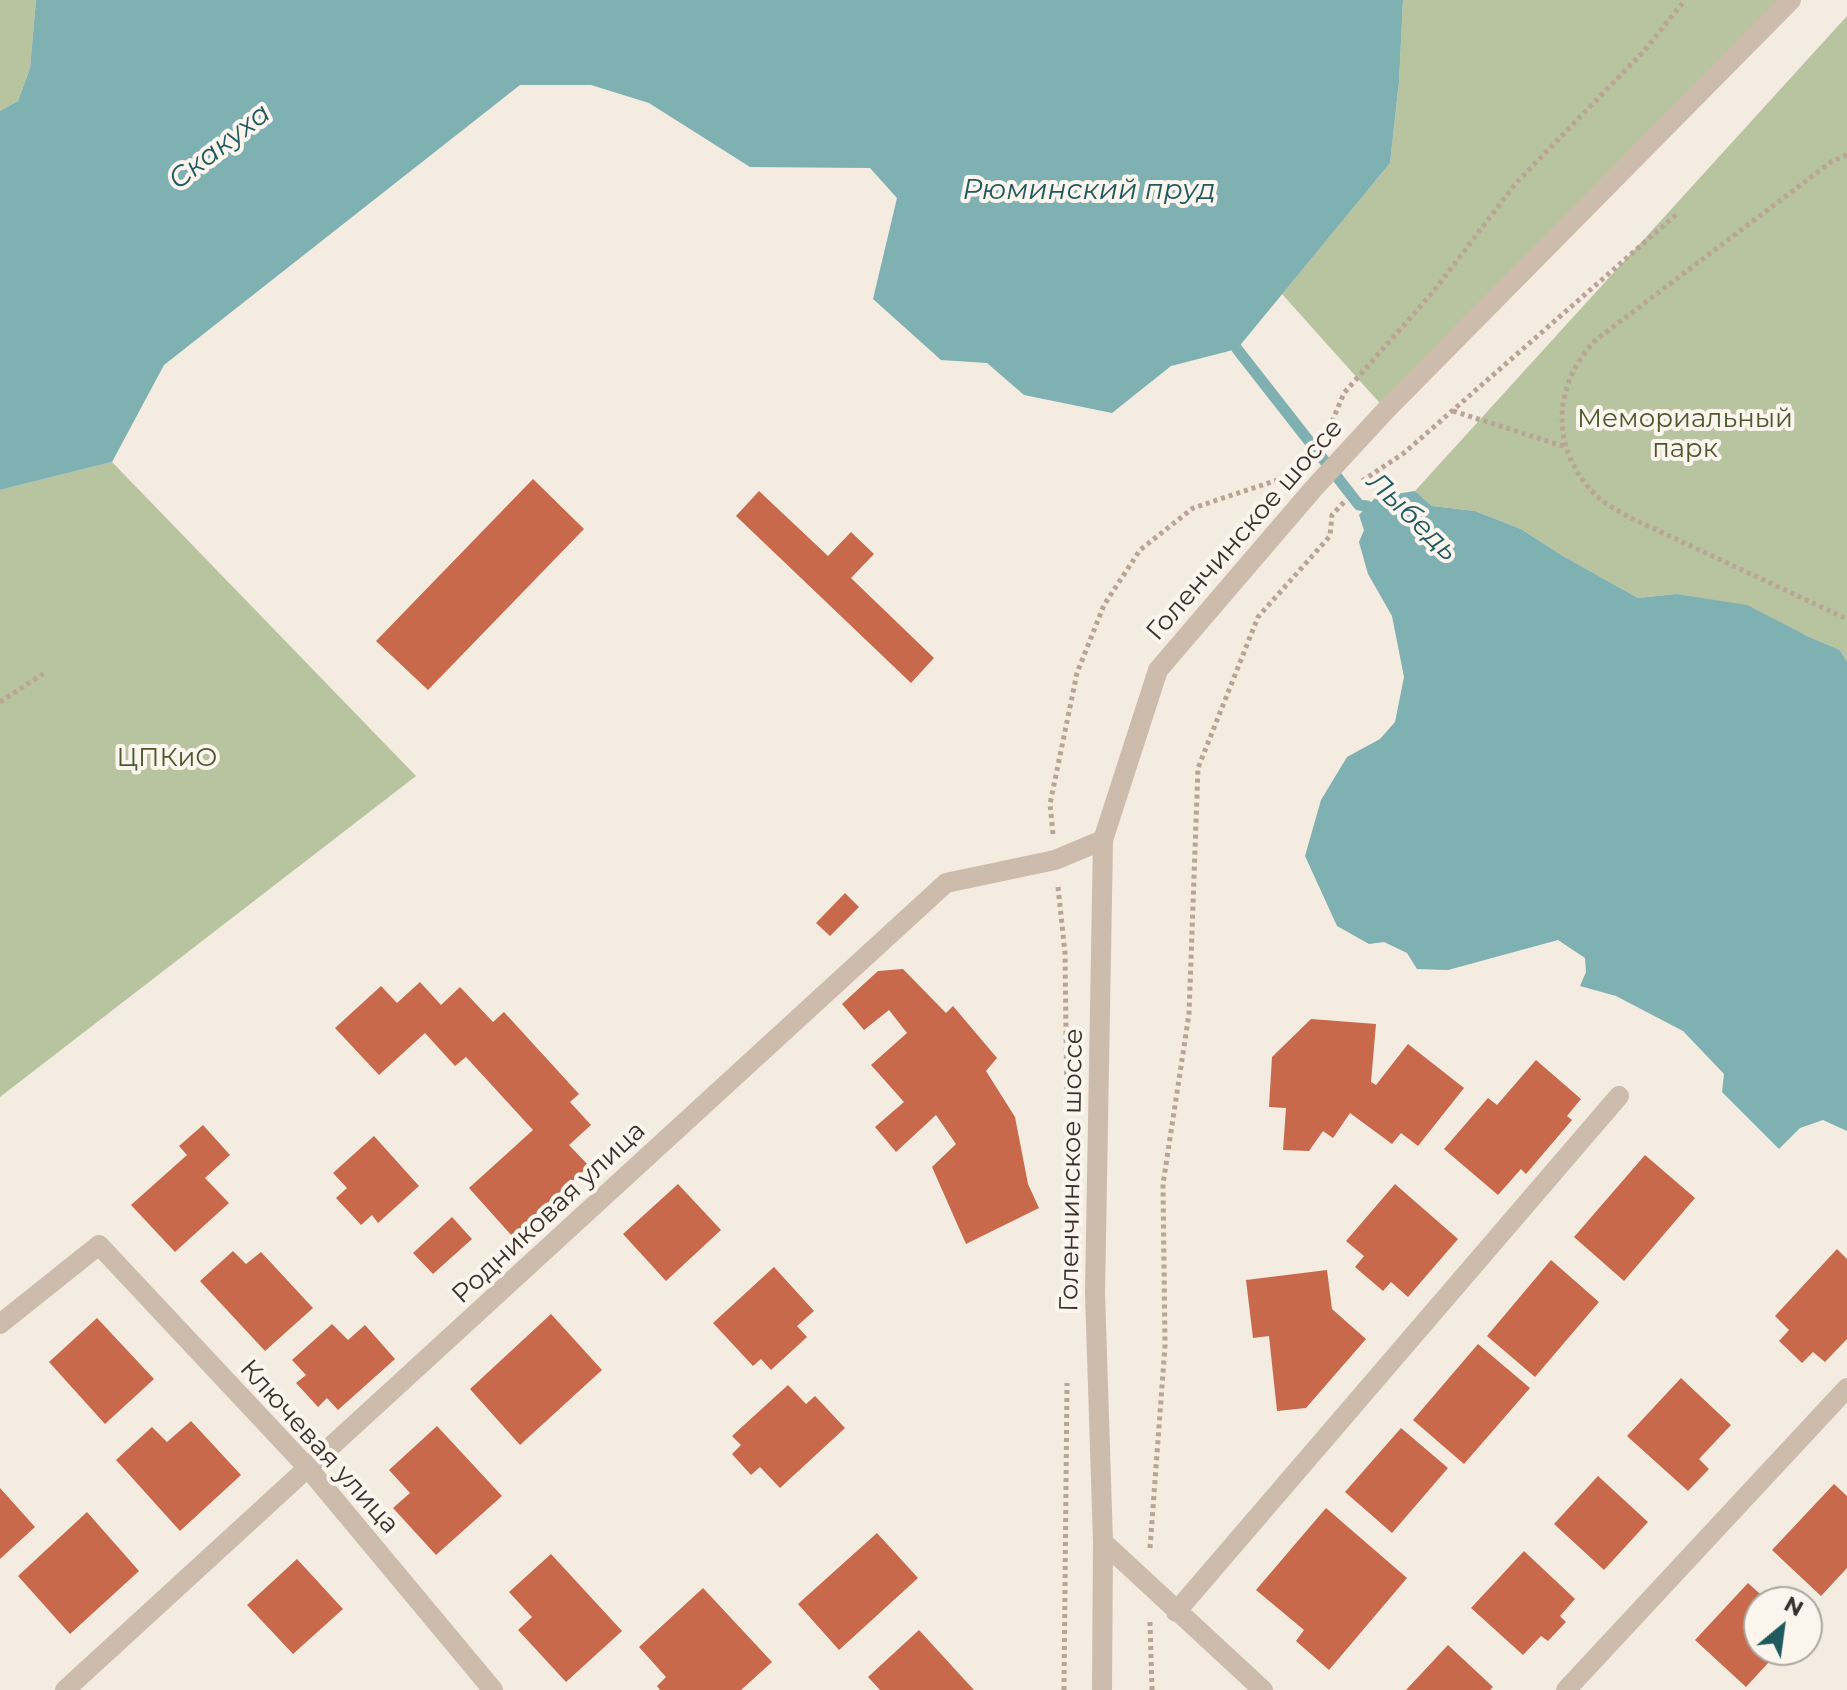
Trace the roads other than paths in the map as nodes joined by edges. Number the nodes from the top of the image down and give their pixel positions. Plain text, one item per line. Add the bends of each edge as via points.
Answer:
1 (1791, 0) edge
2 (1103, 840) junction
3 (1619, 1096) dead end
4 (0, 1324) edge
5 (1847, 1388) edge
6 (308, 1468) junction
7 (1103, 1542) junction
8 (1176, 1612) junction
9 (65, 1690) edge
10 (493, 1690) edge
11 (1102, 1690) edge
12 (1263, 1690) edge
13 (1566, 1690) edge

1 - 2 street, Голенчинское шоссе via 1386,410 1158,670
2 - 6 street, Родниковая улица via 1055,860 946,883
2 - 7 street, Голенчинское шоссе via 1095,1293
3 - 8 street
4 - 6 street, Ключевая улица via 99,1245
5 - 13 street
6 - 9 street, Родниковая улица
6 - 10 street, Ключевая улица
7 - 8 street
7 - 11 street, Голенчинское шоссе
8 - 12 street

